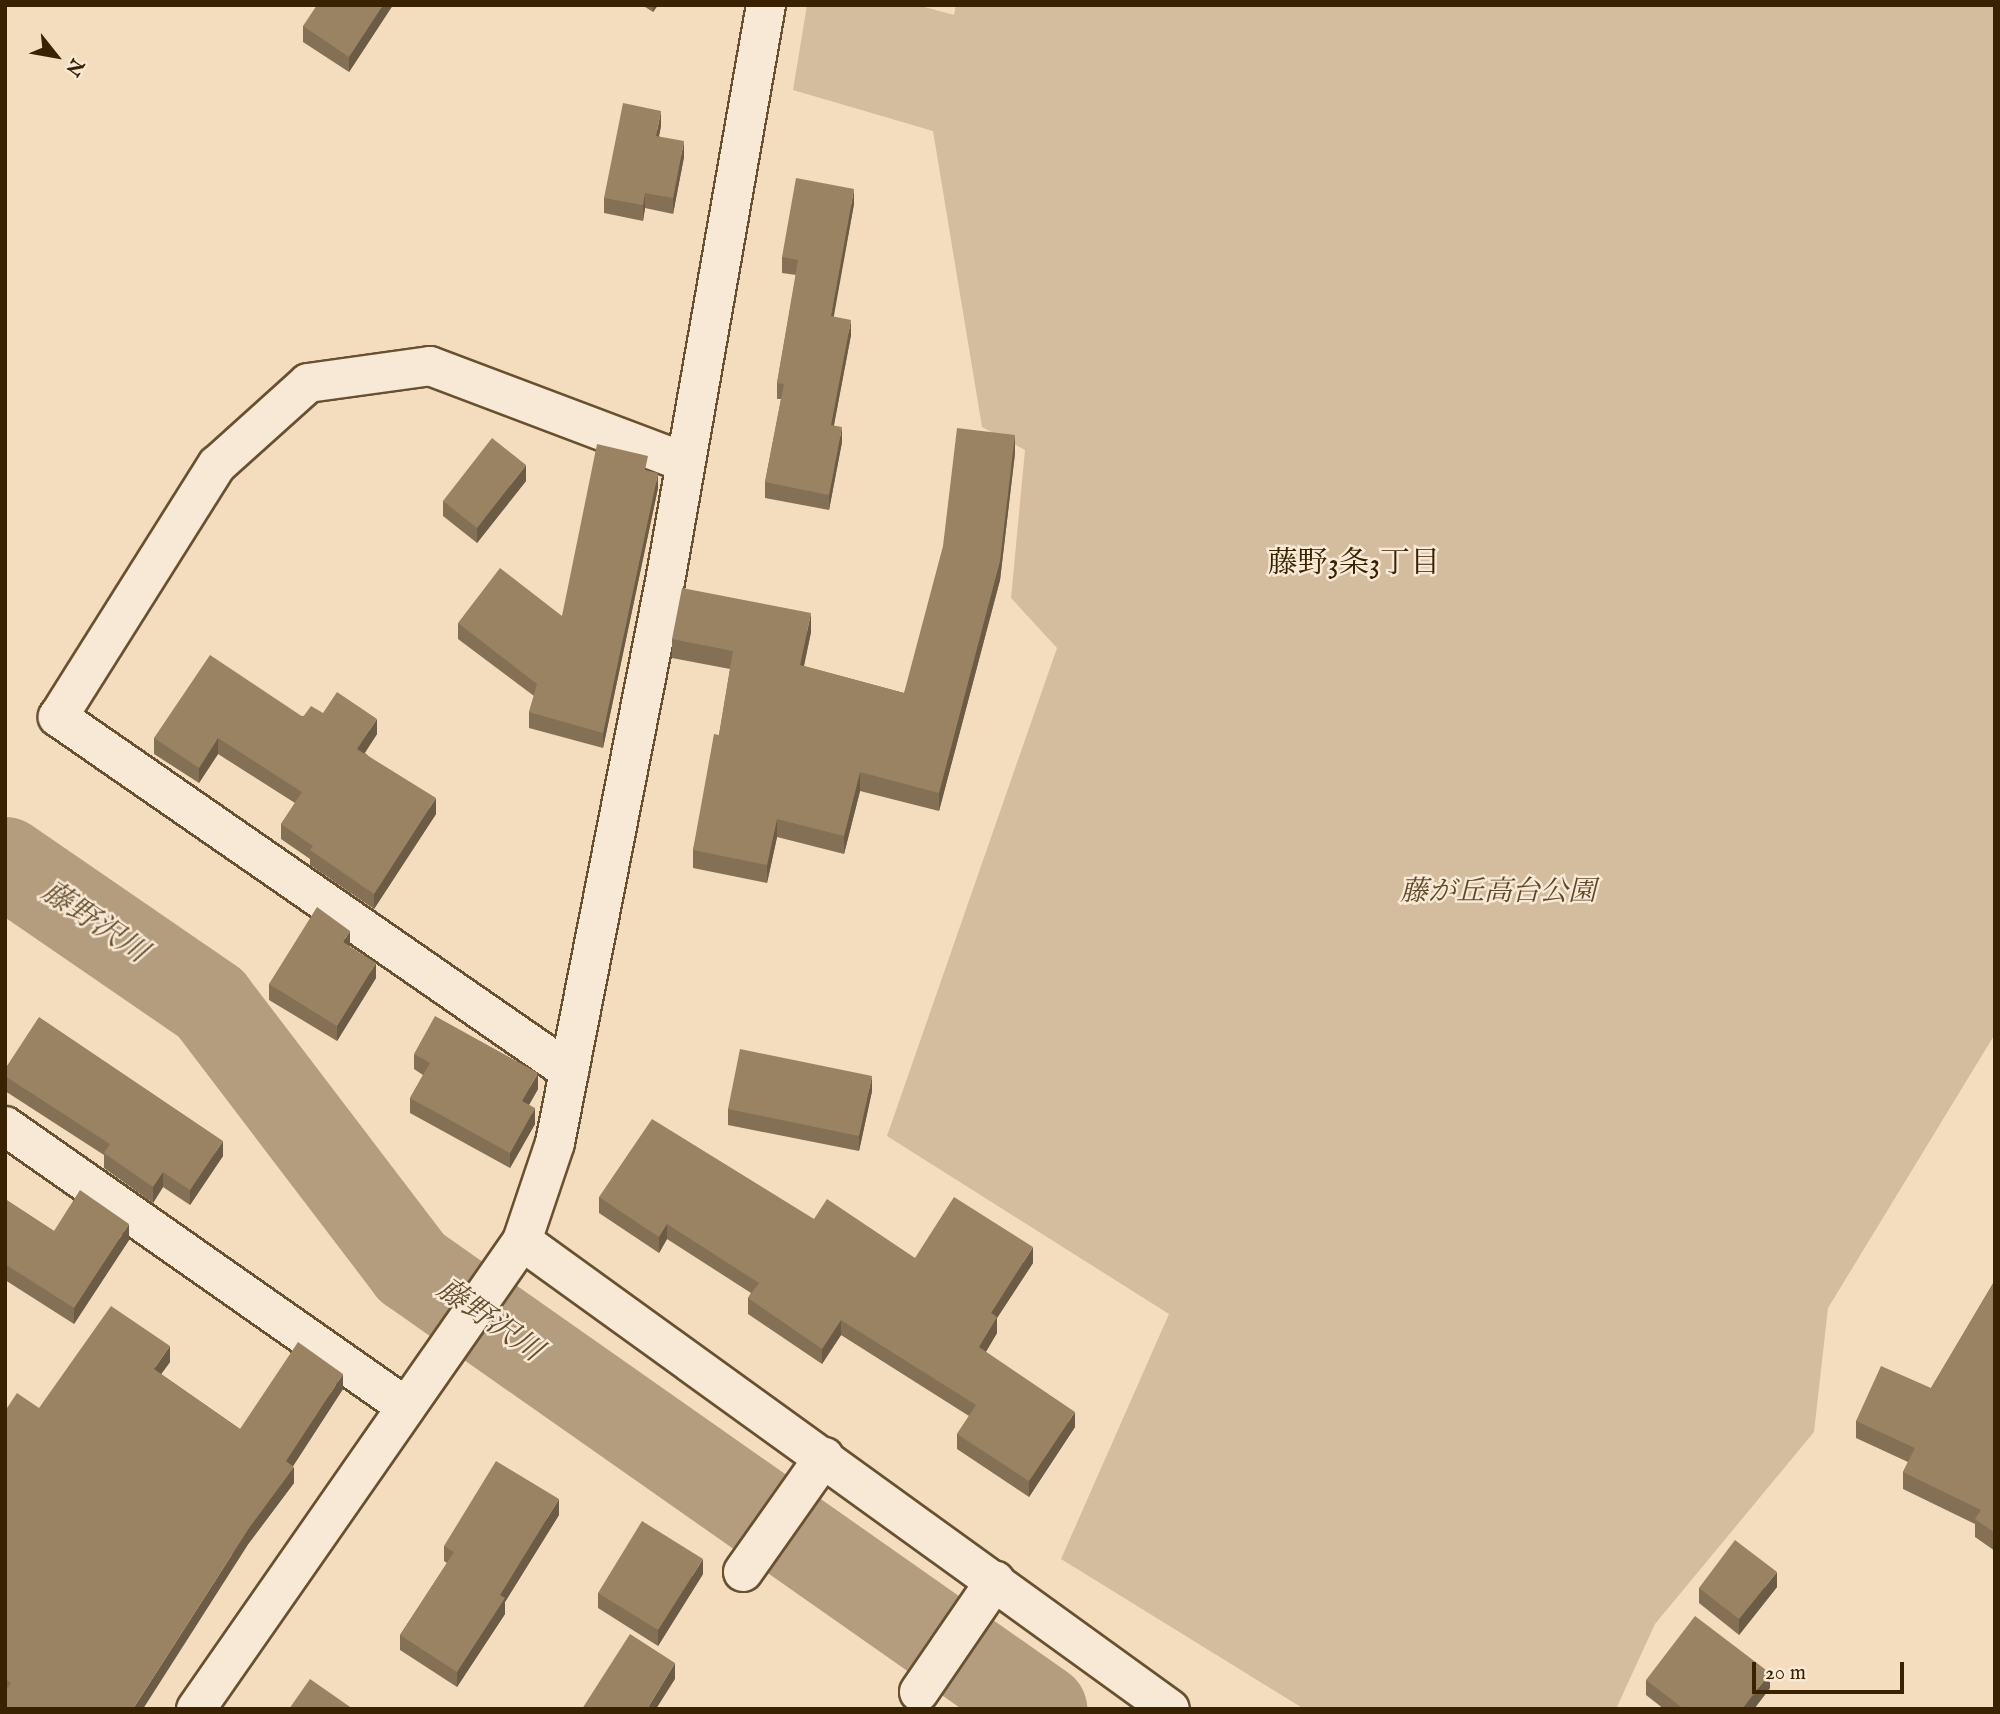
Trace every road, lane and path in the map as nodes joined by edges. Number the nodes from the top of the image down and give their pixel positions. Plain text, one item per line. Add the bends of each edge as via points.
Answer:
1 (766, 5) edge
2 (684, 462) junction
3 (569, 1071) junction
4 (5, 1126) edge
5 (514, 1251) junction
6 (405, 1406) junction
7 (824, 1457) junction
8 (743, 1572) dead end
9 (995, 1581) junction
10 (919, 1692) dead end
11 (196, 1709) edge
12 (1170, 1709) edge

1 - 2 street
2 - 3 street
2 - 3 street via 430,366 308,383 217,465 58,717
3 - 5 street via 555,1143
4 - 6 street
5 - 6 street
5 - 7 street
6 - 11 street
7 - 8 street
7 - 9 street
9 - 10 street
9 - 12 street

